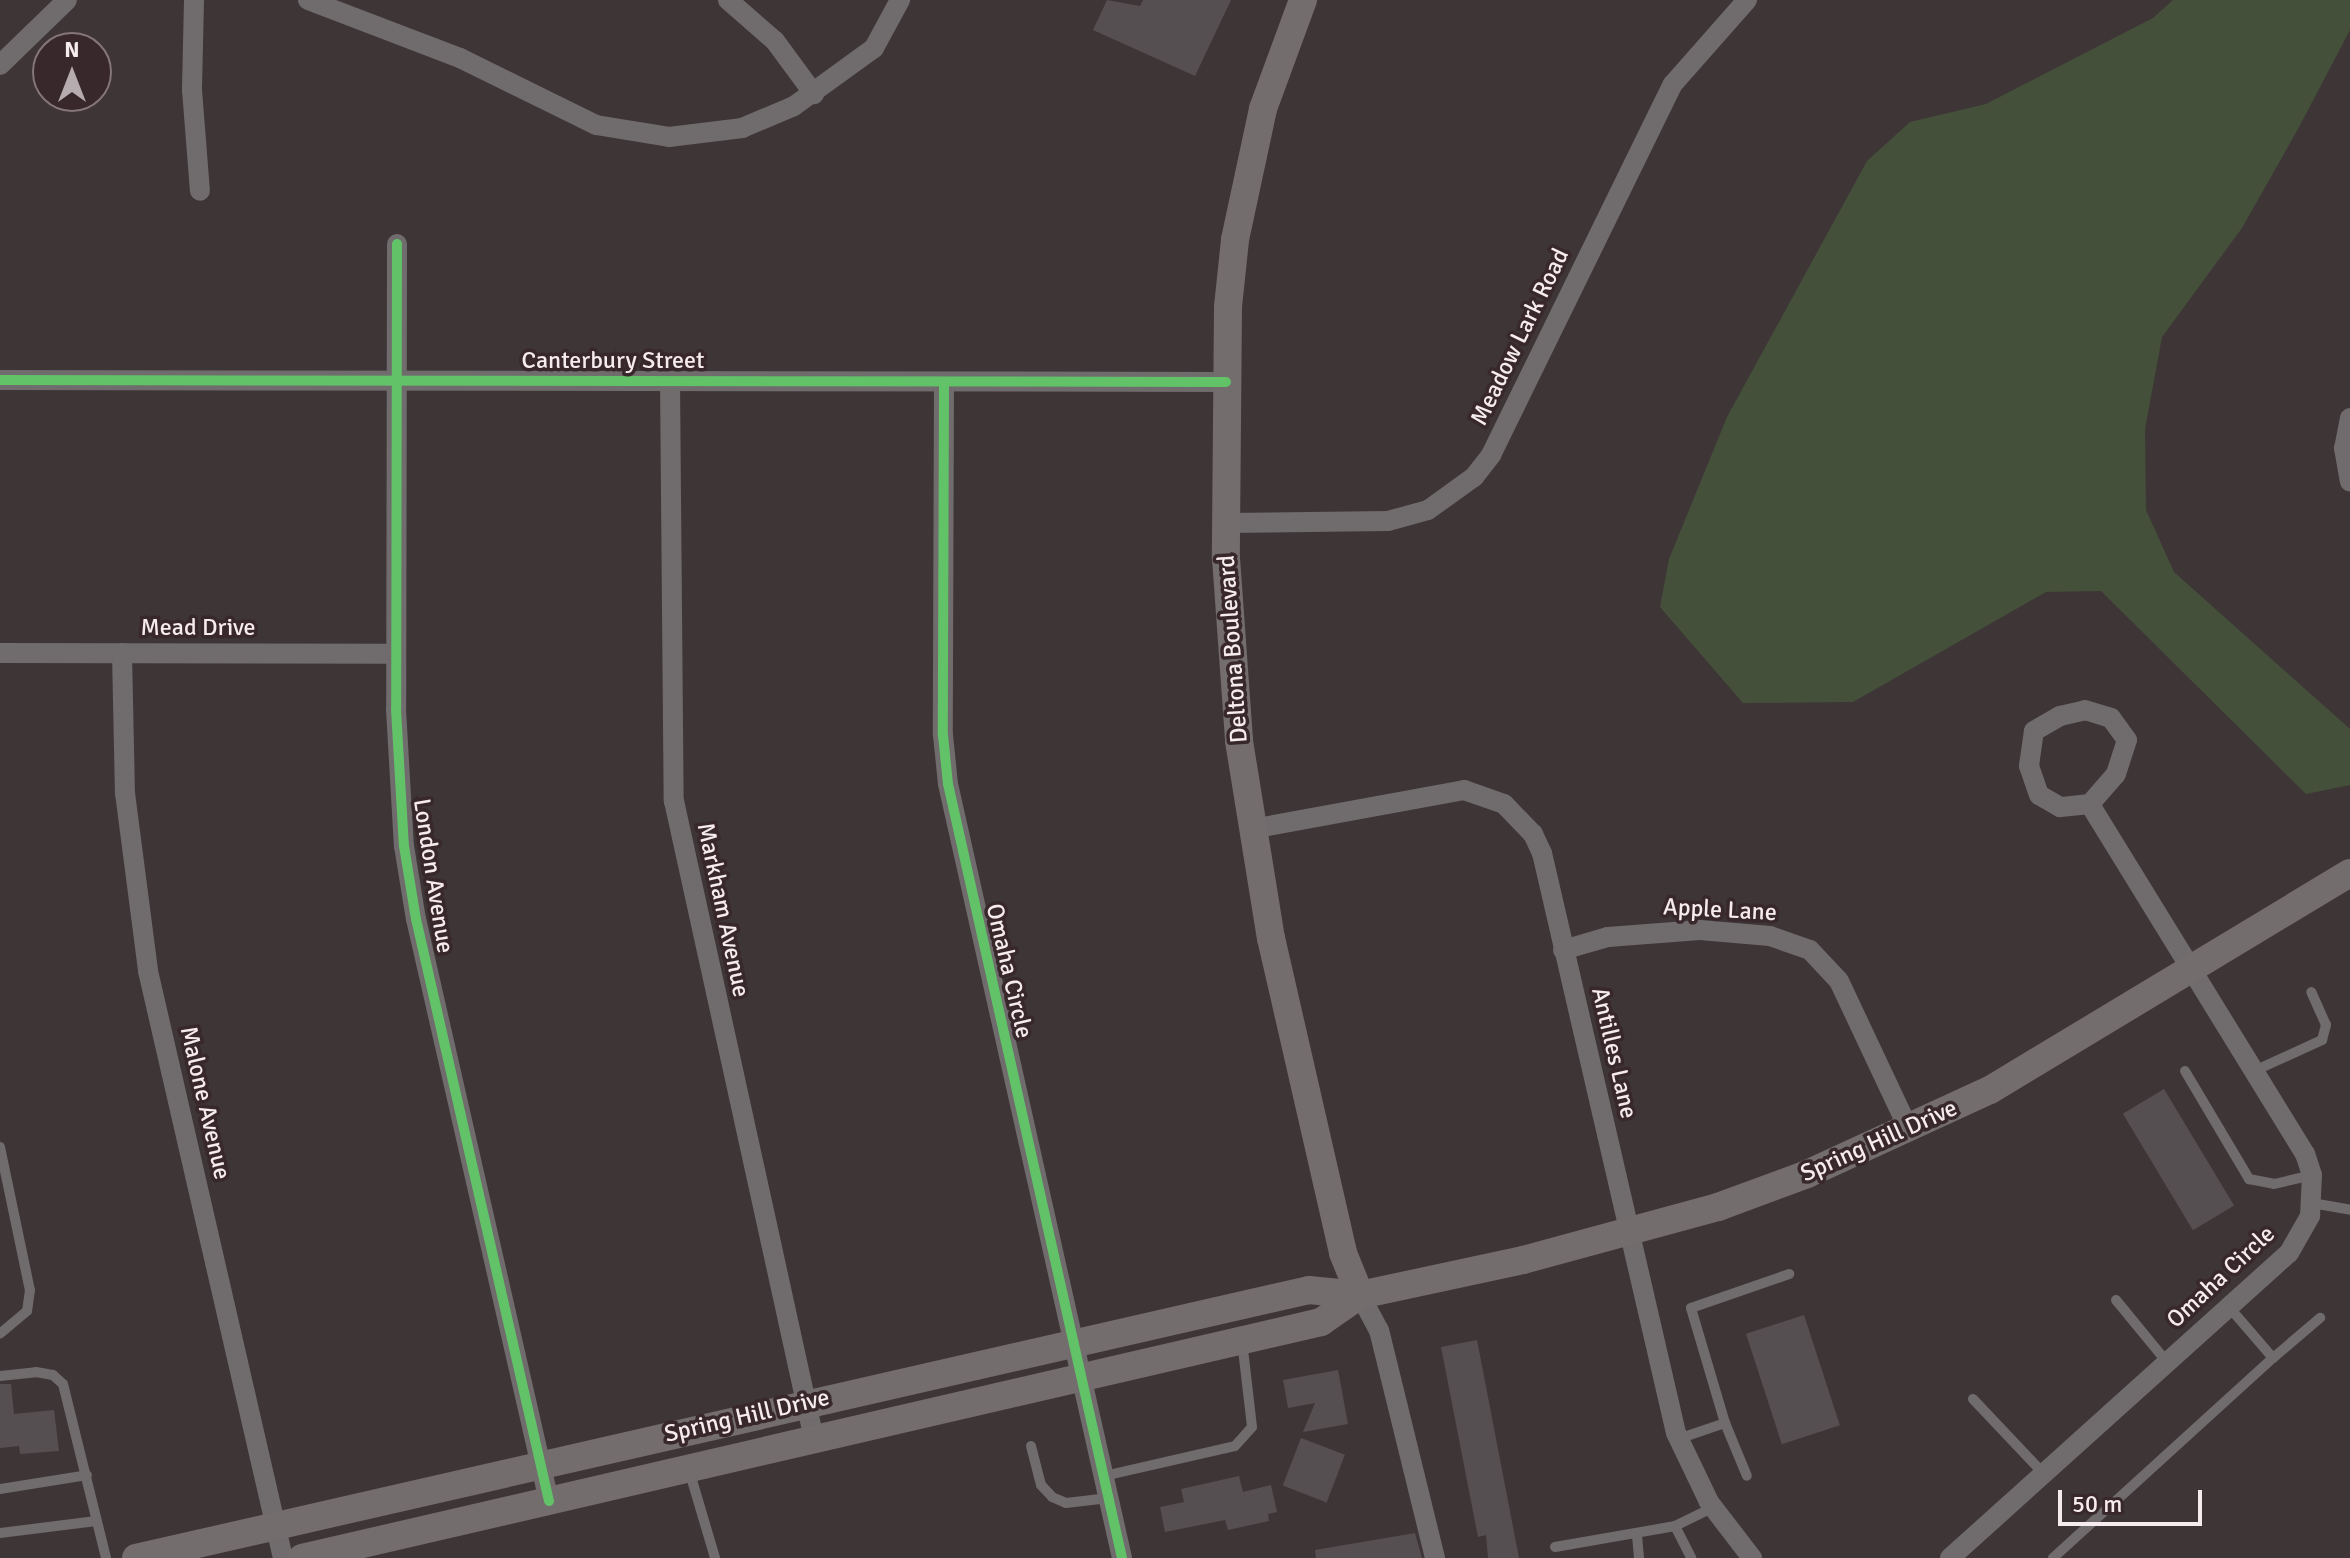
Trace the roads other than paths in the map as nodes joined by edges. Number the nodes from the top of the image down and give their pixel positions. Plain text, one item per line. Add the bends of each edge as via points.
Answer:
1 (67, 0) edge
2 (194, 0) edge
3 (308, 0) edge
4 (728, 0) edge
5 (900, 0) edge
6 (1303, 0) edge
7 (1747, 0) edge
8 (344, 5) edge
9 (0, 65) edge
10 (814, 94) junction
11 (200, 191) dead end
12 (397, 244) dead end
13 (0, 380) edge
14 (397, 380) junction
15 (670, 381) junction
16 (944, 382) junction
17 (1226, 382) junction
18 (2350, 418) edge
19 (2350, 481) edge
20 (1225, 523) junction
21 (0, 653) edge
22 (122, 653) junction
23 (396, 654) junction
24 (2090, 804) junction
25 (1252, 829) junction
26 (2350, 873) edge
27 (1563, 950) junction
28 (2192, 970) junction
29 (2311, 992) dead end
30 (2185, 1071) dead end
31 (2254, 1071) junction
32 (1909, 1130) junction
33 (0, 1147) edge
34 (2312, 1175) junction
35 (2312, 1203) junction
36 (2350, 1210) edge
37 (1628, 1234) junction
38 (1789, 1274) dead end
39 (1360, 1295) junction
40 (2116, 1300) dead end
41 (2229, 1307) junction
42 (2320, 1318) dead end
43 (0, 1334) edge
44 (1242, 1339) junction
45 (1072, 1343) junction
46 (2273, 1358) junction
47 (2167, 1362) junction
48 (0, 1376) edge
49 (1081, 1378) junction
50 (1973, 1399) dead end
51 (806, 1403) junction
52 (1725, 1423) junction
53 (814, 1439) junction
54 (1678, 1439) junction
55 (1031, 1446) dead end
56 (541, 1463) junction
57 (688, 1468) junction
58 (2044, 1474) junction
59 (87, 1475) junction
60 (1104, 1476) junction
61 (1747, 1476) dead end
62 (0, 1489) edge
63 (1109, 1498) junction
64 (549, 1501) junction
65 (1712, 1508) junction
66 (96, 1521) junction
67 (274, 1524) junction
68 (1675, 1526) junction
69 (0, 1533) edge
70 (1637, 1535) junction
71 (1555, 1547) dead end
72 (106, 1558) edge
73 (136, 1558) edge
74 (283, 1558) edge
75 (302, 1558) edge
76 (715, 1558) edge
77 (1122, 1558) edge
78 (1435, 1558) edge
79 (1639, 1558) edge
80 (1691, 1558) edge
81 (1752, 1558) edge
82 (1950, 1558) edge
83 (2053, 1558) edge

1 - 9 street
2 - 11 street via 192,90
3 - 8 street
4 - 10 street via 775,41
5 - 10 street via 874,48
6 - 17 main road, Deltona Boulevard via 1263,109 1246,174 1228,307
7 - 20 street, Meadow Lark Road via 1673,84 1491,455 1474,477 1453,496 1408,517
8 - 10 street via 547,104 630,133 704,135 742,128
12 - 14 street, London Avenue
13 - 14 street, Canterbury Street
14 - 15 street, Canterbury Street
14 - 23 street, London Avenue
15 - 16 street, Canterbury Street
15 - 51 street, Markham Avenue via 674,801
16 - 17 street, Canterbury Street
16 - 45 street, Omaha Circle via 943,735 948,784
17 - 20 main road, Deltona Boulevard
18 - 19 street via 2344,448
20 - 25 main road, Deltona Boulevard via 1230,653
21 - 22 street, Mead Drive
22 - 23 street, Mead Drive
22 - 67 street, Malone Avenue via 125,793 148,971
23 - 56 street, London Avenue via 397,765 416,919
24 - 24 street via 2060,807 2039,795 2029,766 2034,731 2085,710 2111,718 2127,740 2116,774
24 - 28 street, Omaha Circle
25 - 27 street, Antilles Lane via 1443,790 1488,796 1533,834
25 - 39 main road, Deltona Boulevard via 1271,938 1343,1253
26 - 28 main road, Spring Hill Drive
27 - 32 street, Apple Lane via 1608,937 1700,930 1770,936 1810,950 1839,981
27 - 37 street, Antilles Lane
28 - 31 street, Omaha Circle
28 - 32 main road, Spring Hill Drive via 2053,1054
29 - 31 lane via 2326,1025 2322,1040
30 - 34 lane via 2249,1179 2274,1184
31 - 34 street, Omaha Circle
32 - 37 main road, Spring Hill Drive via 1807,1174
33 - 43 lane via 30,1290 27,1311
34 - 35 street, Omaha Circle
35 - 36 lane
35 - 41 street, Omaha Circle via 2302,1236 2289,1253
37 - 39 main road, Spring Hill Drive
37 - 54 street, Antilles Lane
38 - 52 lane via 1691,1308
39 - 44 main road, Spring Hill Drive via 1321,1322
39 - 45 main road, Spring Hill Drive via 1309,1290
39 - 78 street via 1379,1330
40 - 47 lane
41 - 46 lane
41 - 47 street, Omaha Circle
42 - 46 lane
44 - 49 main road, Spring Hill Drive
44 - 60 lane via 1252,1427 1235,1446
45 - 49 street, Omaha Circle
45 - 51 main road, Spring Hill Drive
46 - 83 lane
47 - 58 street, Omaha Circle
48 - 59 lane via 36,1372 53,1375 63,1384
49 - 53 main road, Spring Hill Drive
49 - 60 street, Omaha Circle
50 - 58 lane
51 - 53 street, Markham Avenue
51 - 56 main road, Spring Hill Drive
52 - 54 lane
52 - 61 lane
53 - 57 main road, Spring Hill Drive
54 - 65 street, Antilles Lane
55 - 63 lane via 1041,1485 1052,1497 1066,1503
56 - 64 street, London Avenue
56 - 67 main road, Spring Hill Drive
57 - 64 main road, Spring Hill Drive
57 - 76 lane
58 - 82 street, Omaha Circle
59 - 62 lane
59 - 66 lane
60 - 63 street, Omaha Circle
63 - 77 street, Omaha Circle
64 - 75 main road, Spring Hill Drive
65 - 68 lane
65 - 81 street, Antilles Lane
66 - 69 lane
66 - 72 lane
67 - 73 main road, Spring Hill Drive
67 - 74 street, Malone Avenue
68 - 70 lane
68 - 80 lane
70 - 71 lane
70 - 79 lane

